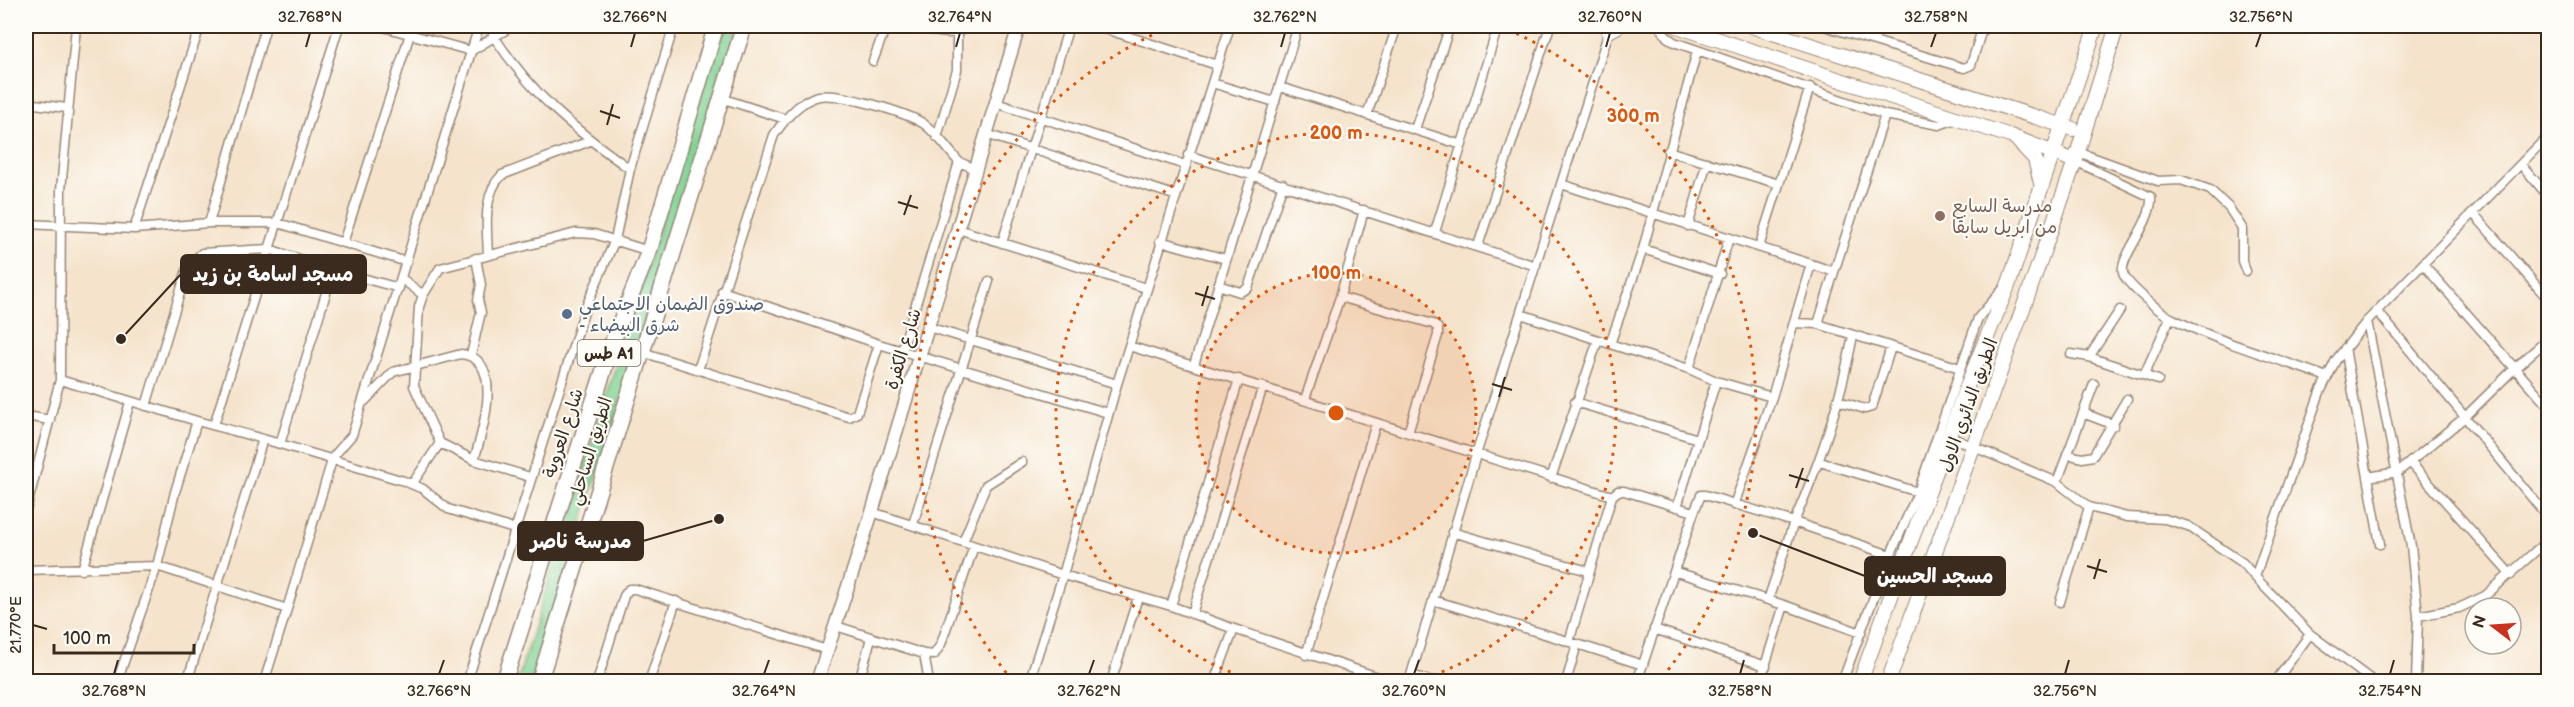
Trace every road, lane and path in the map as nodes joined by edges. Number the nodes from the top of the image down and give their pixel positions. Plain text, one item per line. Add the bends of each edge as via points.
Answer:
1 (76, 26) edge
2 (200, 26) edge
3 (266, 26) edge
4 (339, 26) edge
5 (380, 26) edge
6 (479, 26) edge
7 (512, 26) edge
8 (674, 26) edge
9 (716, 26) edge
10 (744, 26) edge
11 (886, 26) edge
12 (914, 26) edge
13 (971, 26) edge
14 (997, 26) edge
15 (1069, 26) edge
16 (1096, 26) edge
17 (1230, 26) edge
18 (1298, 26) edge
19 (1397, 26) edge
20 (1450, 26) edge
21 (1498, 26) edge
22 (1550, 26) edge
23 (1659, 26) edge
24 (1677, 26) edge
25 (1751, 26) edge
26 (1830, 26) edge
27 (1983, 26) edge
28 (2096, 26) edge
29 (2117, 26) edge
30 (1611, 27) edge
31 (400, 28) edge
32 (1018, 28) edge
33 (959, 29) edge
34 (410, 34) junction
35 (493, 35) junction
36 (471, 51) junction
37 (1697, 51) junction
38 (873, 62) dead end
39 (1217, 65) junction
40 (1212, 83) junction
41 (1280, 87) junction
42 (1810, 87) junction
43 (721, 98) junction
44 (1275, 102) junction
45 (26, 103) edge
46 (996, 103) junction
47 (67, 108) junction
48 (1367, 115) junction
49 (1885, 115) junction
50 (1042, 118) junction
51 (785, 119) junction
52 (1955, 119) junction
53 (2064, 126) junction
54 (1415, 129) junction
55 (2084, 133) junction
56 (986, 134) junction
57 (2010, 136) junction
58 (2548, 136) edge
59 (937, 137) junction
60 (590, 141) junction
61 (1462, 145) junction
62 (1033, 148) junction
63 (1668, 151) junction
64 (2055, 153) junction
65 (1188, 154) junction
66 (2076, 157) junction
67 (959, 162) junction
68 (1707, 162) junction
69 (2521, 164) junction
70 (1185, 165) junction
71 (976, 168) junction
72 (630, 169) junction
73 (1252, 176) junction
74 (1283, 184) junction
75 (1561, 184) junction
76 (1779, 184) junction
77 (2042, 189) junction
78 (1174, 195) junction
79 (2548, 196) edge
80 (1364, 210) junction
81 (2473, 213) junction
82 (1652, 214) junction
83 (278, 223) junction
84 (26, 224) edge
85 (209, 224) junction
86 (62, 226) junction
87 (1688, 226) junction
88 (134, 229) junction
89 (958, 229) junction
90 (1435, 232) junction
91 (1729, 238) junction
92 (615, 240) junction
93 (1160, 241) junction
94 (344, 243) junction
95 (1002, 243) junction
96 (1478, 246) junction
97 (1759, 247) junction
98 (269, 249) junction
99 (1643, 249) junction
100 (649, 251) junction
101 (488, 255) junction
102 (476, 258) junction
103 (1226, 259) junction
104 (407, 262) junction
105 (1811, 264) junction
106 (2423, 264) junction
107 (1536, 266) junction
108 (333, 270) junction
109 (2246, 271) dead end
110 (1834, 272) junction
111 (1720, 274) junction
112 (401, 278) junction
113 (989, 281) dead end
114 (2009, 284) junction
115 (1218, 285) junction
116 (399, 288) junction
117 (1146, 288) junction
118 (722, 291) junction
119 (423, 295) junction
120 (1340, 297) junction
121 (2548, 299) edge
122 (2000, 305) junction
123 (2120, 310) dead end
124 (2377, 311) junction
125 (2022, 313) junction
126 (1521, 314) junction
127 (2170, 318) junction
128 (2367, 321) junction
129 (1794, 323) junction
130 (1818, 324) junction
131 (928, 327) junction
132 (1852, 336) junction
133 (2548, 339) edge
134 (970, 340) junction
135 (1598, 340) junction
136 (879, 344) junction
137 (1610, 344) junction
138 (1128, 346) junction
139 (1891, 347) junction
140 (2345, 348) junction
141 (902, 350) junction
142 (642, 352) junction
143 (2071, 354) dead end
144 (471, 355) junction
145 (919, 357) junction
146 (2089, 357) junction
147 (1194, 365) junction
148 (414, 368) junction
149 (962, 368) junction
150 (1960, 368) junction
151 (2514, 368) junction
152 (1689, 369) junction
153 (698, 370) junction
154 (2144, 375) junction
155 (2327, 377) junction
156 (1239, 379) junction
157 (60, 380) junction
158 (2158, 380) dead end
159 (1716, 381) junction
160 (1116, 384) junction
161 (2094, 384) dead end
162 (1263, 386) junction
163 (1772, 397) junction
164 (1305, 399) junction
165 (2127, 399) dead end
166 (1839, 401) junction
167 (130, 402) junction
168 (1575, 402) junction
169 (362, 404) junction
170 (146, 406) junction
171 (2548, 406) edge
172 (1108, 413) junction
173 (2083, 413) junction
174 (26, 416) edge
175 (2465, 417) junction
176 (50, 420) junction
177 (197, 421) junction
178 (1376, 423) junction
179 (2114, 424) junction
180 (214, 425) junction
181 (1408, 434) junction
182 (1948, 436) junction
183 (263, 439) junction
184 (1698, 439) junction
185 (440, 443) junction
186 (280, 444) junction
187 (1973, 444) junction
188 (2067, 454) junction
189 (1476, 455) junction
190 (333, 457) junction
191 (474, 460) junction
192 (1022, 462) dead end
193 (1820, 462) junction
194 (2410, 462) junction
195 (2398, 472) junction
196 (530, 477) junction
197 (2368, 477) junction
198 (1551, 478) junction
199 (2057, 482) junction
200 (412, 484) junction
201 (1918, 492) junction
202 (1612, 496) junction
203 (1734, 505) junction
204 (1677, 507) junction
205 (2089, 507) junction
206 (26, 510) edge
207 (872, 512) junction
208 (1694, 512) junction
209 (2548, 517) edge
210 (1794, 522) junction
211 (913, 524) junction
212 (514, 529) junction
213 (1452, 532) junction
214 (2548, 540) edge
215 (963, 543) junction
216 (2380, 544) dead end
217 (974, 546) junction
218 (1890, 555) junction
219 (157, 566) junction
220 (26, 570) edge
221 (82, 570) junction
222 (1588, 572) junction
223 (1676, 572) junction
224 (1064, 575) junction
225 (2511, 575) junction
226 (2255, 577) junction
227 (219, 586) junction
228 (1138, 597) junction
229 (1433, 600) junction
230 (1768, 600) junction
231 (676, 601) junction
232 (2060, 602) dead end
233 (1784, 605) junction
234 (1171, 606) junction
235 (287, 609) junction
236 (1192, 614) junction
237 (2418, 616) junction
238 (836, 626) junction
239 (1654, 628) junction
240 (1234, 629) junction
241 (1861, 633) junction
242 (2310, 634) junction
243 (871, 638) junction
244 (1573, 643) junction
245 (827, 651) junction
246 (924, 654) junction
247 (1306, 655) junction
248 (1642, 665) junction
249 (1766, 666) junction
250 (1865, 666) junction
251 (1410, 678) edge
252 (1889, 678) edge
253 (117, 681) edge
254 (187, 681) edge
255 (264, 681) edge
256 (467, 681) edge
257 (504, 681) edge
258 (539, 681) edge
259 (597, 681) edge
260 (649, 681) edge
261 (817, 681) edge
262 (859, 681) edge
263 (929, 681) edge
264 (1029, 681) edge
265 (1111, 681) edge
266 (1214, 681) edge
267 (1393, 681) edge
268 (1436, 681) edge
269 (1566, 681) edge
270 (1637, 681) edge
271 (1760, 681) edge
272 (1842, 681) edge
273 (1860, 681) edge
274 (2275, 681) edge
275 (2374, 681) edge
276 (2416, 681) edge

1 - 47 street
2 - 88 street
3 - 85 street
4 - 83 street
5 - 31 street
6 - 36 street
7 - 35 street
8 - 72 street
9 - 100 highway, شارع العروبة / طس A1
10 - 43 highway, الطريق الساحلي / طس A1
11 - 38 street
12 - 33 street via 947,34
13 - 33 street
14 - 32 street
15 - 50 street
16 - 39 street
17 - 39 street
18 - 41 street
19 - 48 street
20 - 54 street
21 - 61 street
22 - 96 street
23 - 37 street via 1666,37
24 - 52 main road
25 - 53 main road
26 - 27 street via 1964,68 1971,65
28 - 53 main road, الطريق الدائري الاول
29 - 55 main road, الطريق الدائري الاول
30 - 75 street
31 - 34 street
32 - 46 street, شارع الكفرة
33 - 59 street via 957,70
34 - 36 street
34 - 94 street
35 - 36 street
35 - 60 street via 516,70 546,104
36 - 104 street
37 - 42 street
37 - 63 street
39 - 40 street
40 - 44 street
40 - 65 street
41 - 44 street
41 - 48 street
42 - 49 street
42 - 76 street
43 - 51 street
43 - 142 highway, الطريق الساحلي / طس A1
44 - 73 street
45 - 47 street
46 - 50 street
46 - 56 street, شارع الكفرة
47 - 86 street
48 - 54 street
49 - 52 street via 1939,125
49 - 110 street
50 - 62 street
50 - 70 street
51 - 59 street via 817,96 832,95 914,118
51 - 118 street via 762,166
52 - 57 main road
53 - 55 main road
53 - 64 main road, الطريق الدائري الاول
54 - 61 street
55 - 66 main road, الطريق الدائري الاول
56 - 62 street
56 - 71 street, شارع الكفرة
57 - 64 main road
57 - 77 main road via 2035,159
58 - 69 street
59 - 67 street
60 - 72 street
60 - 101 street via 496,180 486,212
61 - 90 street
62 - 78 street
62 - 95 street
63 - 68 street
63 - 82 street
64 - 66 main road
64 - 77 main road, الطريق الدائري الاول
65 - 70 street
65 - 73 street
66 - 109 street via 2158,181 2181,180 2210,190 2242,228 2242,261
66 - 125 main road, الطريق الدائري الاول
66 - 127 street via 2151,198 2152,207 2124,259 2122,272 2128,283
67 - 71 street
67 - 141 street
68 - 76 street
68 - 87 street
69 - 79 street
69 - 81 street
70 - 78 street
71 - 89 street, شارع الكفرة
72 - 92 street
73 - 74 street
73 - 103 street
74 - 80 street
74 - 115 street via 1248,288 1240,292
75 - 82 street
75 - 107 street
76 - 97 street
77 - 114 main road, الطريق الدائري الاول
78 - 93 street
80 - 90 street
80 - 120 street
81 - 106 street
81 - 121 street
82 - 87 street
82 - 99 street
83 - 85 street
83 - 94 street
83 - 98 street
84 - 86 street
85 - 88 street
86 - 88 street
86 - 157 street
87 - 91 street
89 - 95 street
89 - 131 street, شارع الكفرة
90 - 96 street
91 - 97 street
91 - 111 street
92 - 100 street
92 - 101 street via 576,233
92 - 196 street via 585,309
93 - 103 street
93 - 117 street
94 - 104 street
95 - 117 street
96 - 107 street
97 - 105 street
98 - 108 street
98 - 170 street via 202,253 188,266
98 - 180 street
99 - 111 street
99 - 137 street
100 - 257 highway, شارع العروبة / طس A1 via 614,338
101 - 102 street
102 - 119 street via 440,268
102 - 144 street via 481,312
103 - 115 street
104 - 112 street
105 - 110 street
105 - 129 street
106 - 124 street
106 - 151 street
107 - 126 street
108 - 116 street
108 - 186 street
110 - 130 street
111 - 152 street
112 - 116 street
112 - 119 street
113 - 134 street
114 - 122 main road, الطريق الدائري الاول
114 - 150 street via 1978,318
115 - 147 street
116 - 169 street
117 - 138 street
118 - 136 street
118 - 153 street
119 - 148 street via 418,307
120 - 164 street
120 - 181 street via 1438,328
122 - 125 main road
122 - 182 main road, الطريق الدائري الاول
123 - 146 street
124 - 128 street
124 - 175 street
125 - 187 main road, الطريق الدائري الاول
126 - 135 street
126 - 189 street
127 - 154 street
127 - 155 street
128 - 140 street
128 - 195 street
129 - 130 street
129 - 163 street
130 - 132 street
131 - 134 street
131 - 145 street, شارع الكفرة
132 - 139 street
132 - 166 street
133 - 151 street
134 - 149 street
134 - 160 street
135 - 137 street
135 - 168 street
136 - 141 street
136 - 153 street via 857,413 849,417
137 - 152 street
138 - 147 street
138 - 160 street
139 - 150 street
139 - 166 street via 1872,407 1865,410
140 - 155 street
140 - 197 street
141 - 145 street
142 - 153 street
142 - 258 highway, الطريق الساحلي / طس A1
143 - 146 street
144 - 148 street via 461,354
144 - 191 street via 484,373 488,395 487,419
145 - 149 street
145 - 207 street, شارع الكفرة
146 - 154 street
147 - 156 street
148 - 169 street via 389,375
148 - 185 street via 414,386
149 - 172 street
149 - 211 street
150 - 201 street
151 - 171 street
151 - 175 street
152 - 159 street
154 - 158 street
155 - 226 street
156 - 162 street
156 - 234 street
157 - 167 street
157 - 176 street
159 - 163 street
159 - 184 street
160 - 172 street
161 - 173 street
162 - 164 street
162 - 236 street
163 - 203 street
164 - 178 street
165 - 179 street
166 - 193 street
167 - 170 street
167 - 221 street
168 - 184 street
168 - 198 street
169 - 190 street via 352,435
170 - 177 street
172 - 224 street
173 - 179 street
173 - 188 street
174 - 176 street
175 - 194 street
175 - 209 street
176 - 206 street
177 - 180 street
177 - 219 street
178 - 181 street
178 - 247 street
179 - 188 street via 2093,456
180 - 183 street
181 - 189 street
182 - 187 street
182 - 250 main road, الطريق الدائري الاول
183 - 186 street
183 - 227 street
184 - 204 street
185 - 191 street
185 - 200 street
186 - 190 street
187 - 199 street
187 - 252 main road, الطريق الدائري الاول
188 - 199 street
189 - 198 street
189 - 213 street
190 - 200 street
190 - 235 street
191 - 196 street
192 - 215 street via 986,485
193 - 201 street
193 - 210 street
194 - 195 street
194 - 225 street
195 - 197 street
195 - 237 street
196 - 212 street
197 - 216 street
198 - 202 street
199 - 205 street
200 - 212 street via 448,509
201 - 218 street
202 - 204 street via 1624,491
202 - 222 street
203 - 208 street via 1701,495
203 - 210 street
204 - 208 street
205 - 226 street via 2188,526 2243,563
205 - 232 street
207 - 211 street
207 - 238 street, شارع الكفرة
208 - 223 street
210 - 218 street
210 - 230 street
211 - 215 street
212 - 256 street
213 - 222 street
213 - 229 street
214 - 225 street
215 - 217 street
217 - 224 street
217 - 246 street via 938,650 934,655
218 - 241 street
219 - 221 street
219 - 227 street
219 - 253 street
220 - 221 street
222 - 244 street
223 - 230 street
223 - 239 street
224 - 228 street
224 - 264 street
225 - 237 street via 2485,596 2459,608
226 - 242 street
227 - 235 street
227 - 254 street
228 - 234 street
228 - 265 street
229 - 244 street
229 - 251 street
230 - 233 street
231 - 245 street
231 - 259 street via 629,590
231 - 260 street
233 - 241 street
233 - 249 street
234 - 236 street
235 - 255 street
236 - 240 street
237 - 276 street
238 - 243 street
238 - 245 street, شارع الكفرة
239 - 248 street
239 - 249 street
240 - 247 street
240 - 266 street
241 - 272 street
242 - 274 street
242 - 275 street
243 - 246 street
243 - 262 street
244 - 248 street
244 - 269 street
245 - 261 street, شارع الكفرة
246 - 263 street
247 - 267 street
248 - 270 street
249 - 271 street
250 - 252 main road
250 - 273 main road, الطريق الدائري الاول
251 - 268 street

